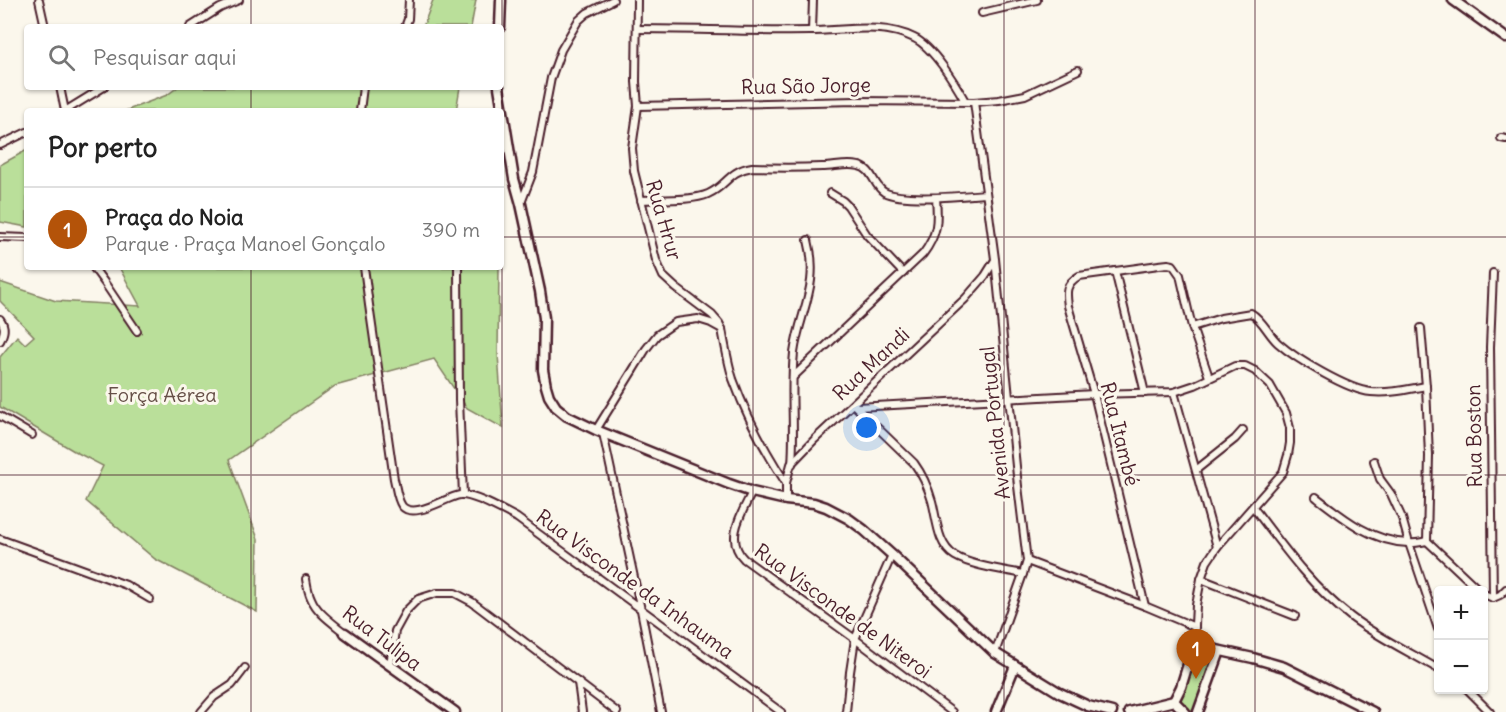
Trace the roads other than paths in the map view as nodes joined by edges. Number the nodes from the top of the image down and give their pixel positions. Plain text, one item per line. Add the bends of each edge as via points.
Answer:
1 (39, 0) edge
2 (222, 0) edge
3 (239, 0) edge
4 (409, 0) edge
5 (501, 0) edge
6 (613, 0) edge
7 (637, 0) edge
8 (813, 0) edge
9 (1037, 0) edge
10 (1453, 0) edge
11 (220, 8) junction
12 (982, 13) dead end
13 (44, 24) edge
14 (195, 24) edge
15 (406, 24) edge
16 (500, 24) edge
17 (637, 29) junction
18 (812, 31) junction
19 (1506, 38) edge
20 (1078, 70) dead end
21 (61, 90) edge
22 (99, 90) edge
23 (363, 90) edge
24 (500, 90) edge
25 (966, 101) junction
26 (974, 102) junction
27 (638, 106) junction
28 (64, 108) edge
29 (70, 108) edge
30 (360, 108) edge
31 (502, 108) edge
32 (504, 122) edge
33 (24, 133) edge
34 (0, 145) edge
35 (830, 193) dead end
36 (986, 194) junction
37 (936, 198) junction
38 (641, 200) junction
39 (521, 204) junction
40 (0, 237) edge
41 (24, 238) edge
42 (808, 240) dead end
43 (995, 259) junction
44 (95, 270) edge
45 (364, 270) edge
46 (458, 270) edge
47 (1115, 271) junction
48 (903, 273) junction
49 (1493, 273) dead end
50 (0, 319) edge
51 (1192, 327) junction
52 (1421, 328) dead end
53 (722, 329) junction
54 (136, 331) dead end
55 (0, 341) edge
56 (792, 377) junction
57 (1209, 377) junction
58 (1426, 386) junction
59 (1145, 393) junction
60 (1174, 393) junction
61 (1094, 394) junction
62 (1009, 398) junction
63 (855, 405) junction
64 (0, 416) edge
65 (1243, 430) dead end
66 (599, 432) junction
67 (32, 435) dead end
68 (1374, 461) dead end
69 (791, 464) junction
70 (1196, 470) junction
71 (786, 483) junction
72 (752, 492) junction
73 (463, 495) junction
74 (1316, 497) dead end
75 (786, 500) junction
76 (1253, 507) junction
77 (0, 539) edge
78 (1427, 541) junction
79 (1409, 543) junction
80 (1217, 547) junction
81 (892, 555) junction
82 (1027, 561) junction
83 (1023, 574) junction
84 (306, 579) dead end
85 (1201, 579) junction
86 (1474, 586) edge
87 (1506, 590) edge
88 (1488, 596) edge
89 (1493, 598) junction
90 (150, 599) dead end
91 (1145, 606) junction
92 (641, 610) junction
93 (1295, 616) dead end
94 (1434, 617) edge
95 (1195, 627) junction
96 (345, 633) joint
97 (855, 639) junction
98 (1194, 645) junction
99 (1220, 651) junction
100 (995, 653) junction
101 (390, 664) junction
102 (1015, 666) junction
103 (1434, 667) edge
104 (245, 668) dead end
105 (578, 682) junction
106 (1472, 694) edge
107 (1174, 701) junction
108 (201, 712) edge
109 (455, 712) edge
110 (582, 712) edge
111 (617, 712) edge
112 (661, 712) edge
113 (781, 712) edge
114 (846, 712) edge
115 (952, 712) edge
116 (996, 712) edge
117 (1112, 712) edge
118 (1129, 712) edge
119 (1185, 712) edge
120 (1198, 712) edge
121 (1373, 712) edge
122 (1491, 712) edge

1 - 13 street
2 - 11 street
3 - 11 street
4 - 15 street
5 - 16 main road
6 - 39 street via 578,21 561,50 551,78 533,172
7 - 17 street, Rua Hrur
8 - 18 street
9 - 12 street
10 - 19 main road
11 - 14 street
17 - 18 street
17 - 27 street, Rua Hrur
18 - 25 street via 862,28 898,31 916,39 934,55
20 - 26 street, Rua São Jorge via 1024,95
21 - 28 street
22 - 29 street
23 - 30 street
24 - 31 main road
25 - 26 street, Rua São Jorge
25 - 27 street, Rua São Jorge
26 - 36 street, Avenida Portugal
27 - 38 street, Rua Hrur via 632,148
32 - 39 main road
33 - 34 street
35 - 48 street via 848,206 860,227
36 - 37 street
36 - 43 street, Avenida Portugal
37 - 38 street via 883,191 868,171 857,165 744,168 699,197
37 - 48 street via 935,233 923,254
38 - 53 street, Rua Hrur via 663,276 712,315
39 - 66 main road via 540,291 543,370 549,396 567,416
40 - 41 street
42 - 56 street via 811,283
43 - 62 street, Avenida Portugal
43 - 63 street, Rua Mandi via 964,299
44 - 54 street
45 - 73 street via 400,503 412,511
46 - 73 street
47 - 51 street via 1173,266 1180,275
47 - 59 street
47 - 61 street, Rua Itambé via 1079,276 1069,284 1067,295
48 - 56 street
49 - 89 street, Rua Boston via 1490,347
50 - 55 street via 4,333
51 - 57 street
51 - 58 street via 1251,312 1284,348 1358,390 1380,393
52 - 58 street
53 - 66 street via 698,319 676,322 657,334
53 - 71 street via 732,377 743,405
56 - 69 street
57 - 60 street
57 - 76 street via 1234,366 1245,366 1270,385 1286,413 1290,443 1283,472
58 - 78 street
59 - 60 street
59 - 61 street
60 - 70 street
61 - 62 street
61 - 91 street, Rua Itambé
62 - 63 street
62 - 82 street, Avenida Portugal
63 - 69 street, Rua Mandi
63 - 83 street via 921,473 947,549 966,561
64 - 67 street
65 - 70 street
66 - 72 main road
66 - 92 street
68 - 79 street via 1402,518
69 - 71 street, Rua Mandi
70 - 80 street
71 - 75 street, Rua Mandi
72 - 75 main road
72 - 97 street, Rua Visconde de Niteroi via 735,532 737,553
73 - 92 street, Rua Visconde da Inhauma via 517,518
74 - 79 street via 1365,531
75 - 81 main road via 826,507 864,530
76 - 80 street
76 - 103 street via 1301,570 1335,603
77 - 90 street via 126,585
78 - 79 street
78 - 86 street
79 - 94 street
80 - 85 street
81 - 97 street
81 - 100 main road
82 - 83 street
82 - 91 street
83 - 100 street
84 - 96 street, Rua Tulipa via 314,604
85 - 93 street
85 - 95 street
87 - 89 street
88 - 89 street
91 - 95 street
92 - 112 street
92 - 113 street, Rua Visconde da Inhauma
95 - 98 street
96 - 101 main road, Rua Tulipa
97 - 114 street
97 - 115 street, Rua Visconde de Niteroi
98 - 99 main road
98 - 107 main road
99 - 120 main road
99 - 121 main road via 1284,667
100 - 102 main road
101 - 105 street via 395,631 406,611 418,599 454,593 472,602
101 - 109 main road, Rua Tulipa
102 - 116 main road
102 - 117 main road via 1060,693
104 - 108 street
105 - 110 street
105 - 111 street
106 - 122 street
107 - 118 main road
107 - 119 main road

